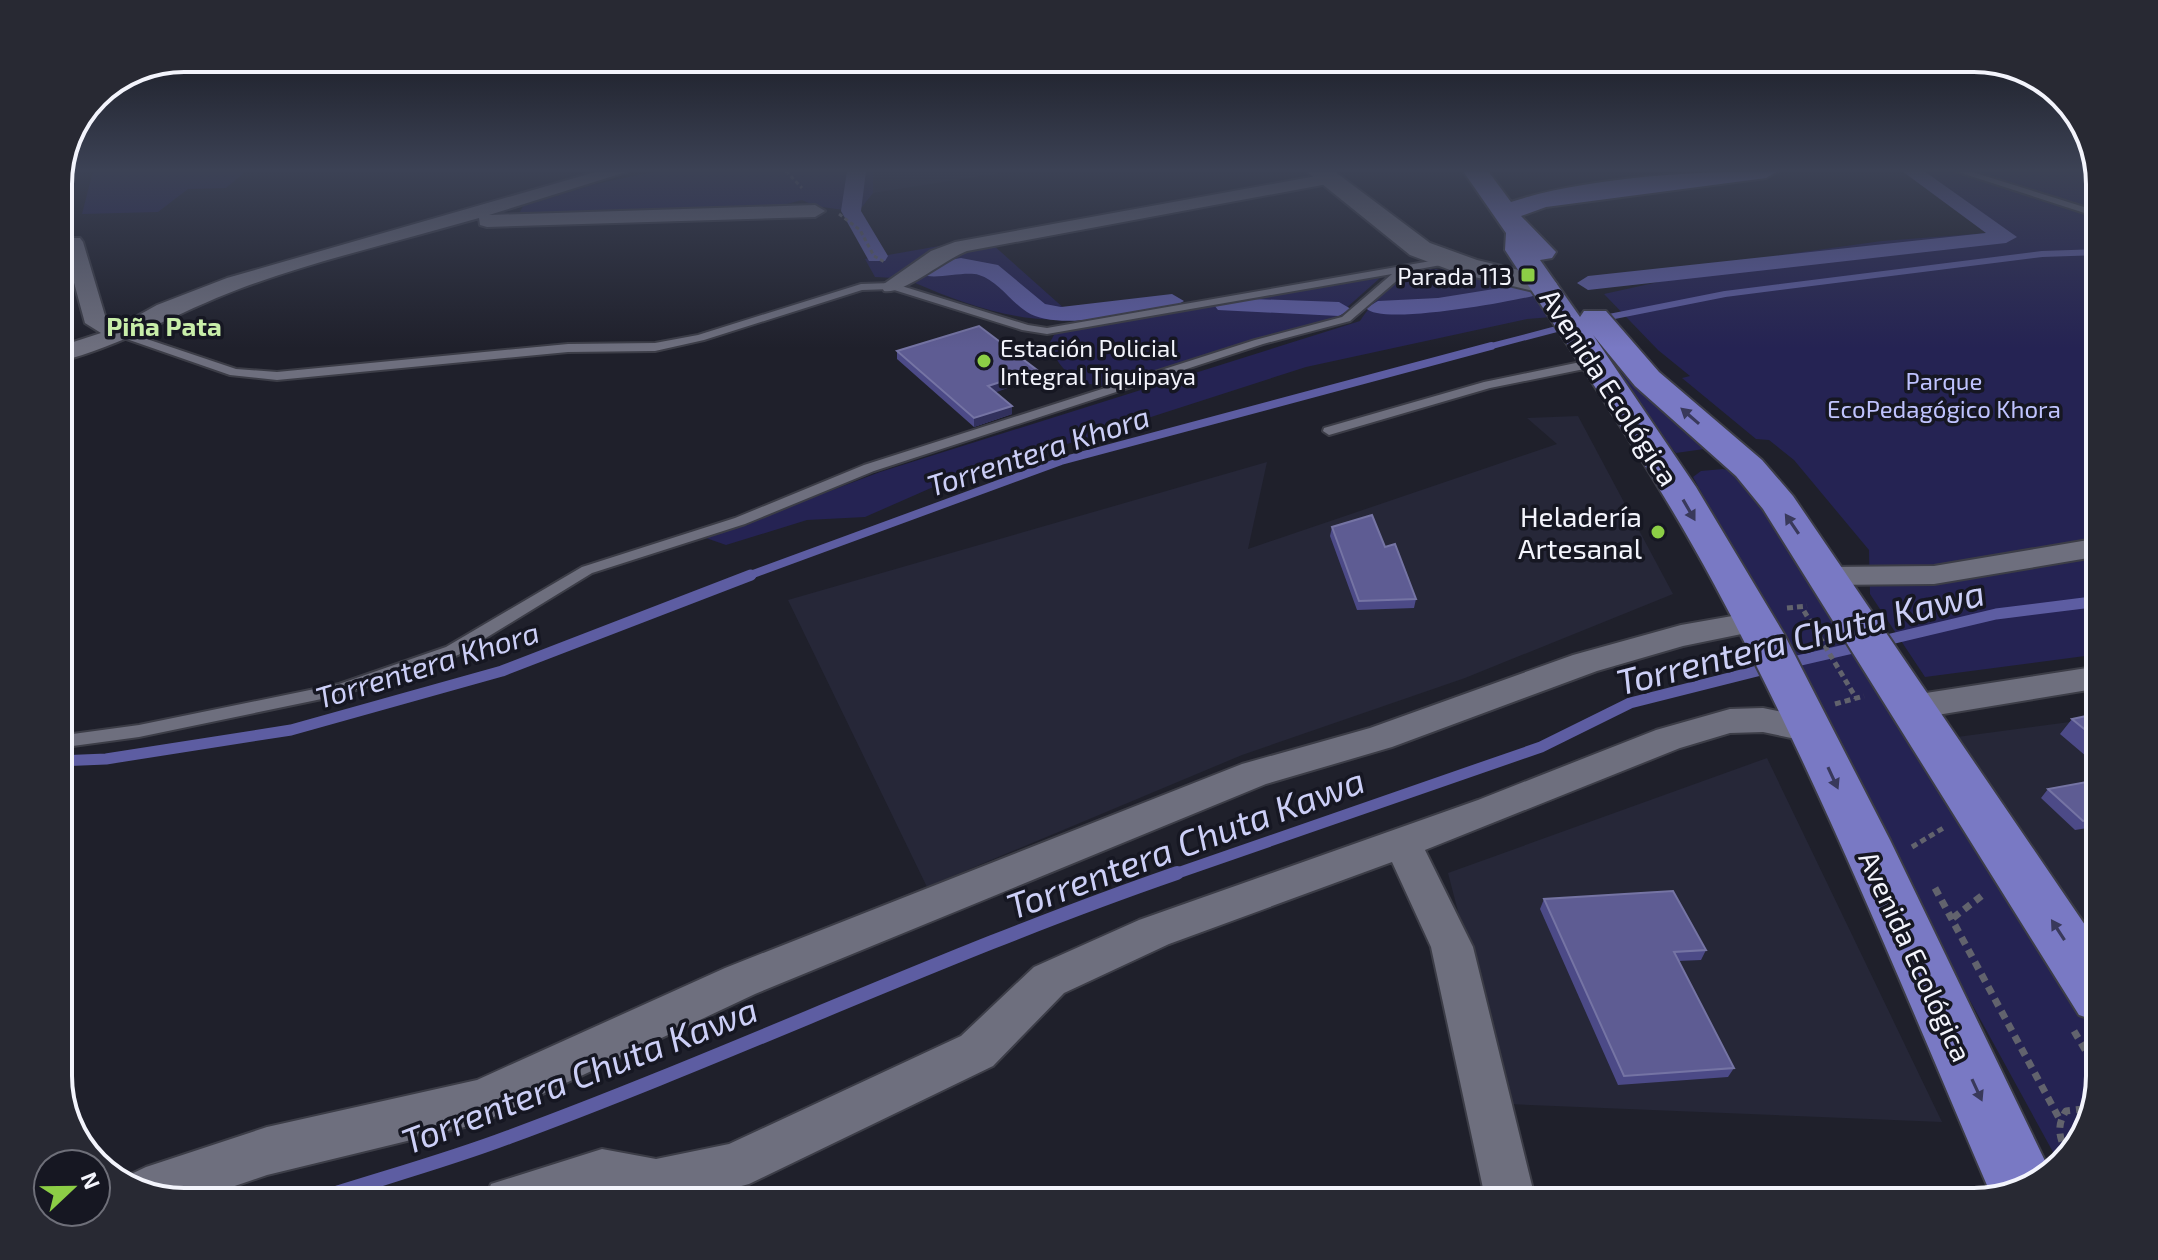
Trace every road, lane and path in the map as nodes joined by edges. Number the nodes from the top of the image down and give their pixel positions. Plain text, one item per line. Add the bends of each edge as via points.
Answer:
1 (415, 230) edge
2 (857, 230) edge
3 (1044, 230) edge
4 (1395, 230) edge
5 (1515, 230) edge
6 (1519, 230) edge
7 (73, 242) dead end
8 (1448, 261) junction
9 (920, 268) junction
10 (1404, 269) junction
11 (1542, 284) junction
12 (892, 286) junction
13 (1576, 307) junction
14 (122, 334) junction
15 (72, 350) edge
16 (1599, 352) junction
17 (1329, 431) dead end
18 (1665, 468) junction
19 (1749, 468) junction
20 (2086, 549) edge
21 (1839, 594) junction
22 (1809, 621) dead end
23 (1758, 627) junction
24 (2086, 678) edge
25 (1878, 694) junction
26 (1825, 712) junction
27 (72, 740) edge
28 (1947, 825) dead end
29 (1906, 834) dead end
30 (1402, 842) junction
31 (1912, 847) junction
32 (1915, 856) dead end
33 (1926, 876) dead end
34 (1988, 890) dead end
35 (1953, 918) junction
36 (2086, 977) edge
37 (2081, 1109) edge
38 (2060, 1120) junction
39 (2063, 1143) edge
40 (2019, 1179) edge
41 (164, 1186) edge
42 (554, 1188) edge
43 (1508, 1188) edge

1 - 14 street via 235,283 165,310
2 - 9 path via 883,263
3 - 9 street via 962,246
4 - 8 main road
5 - 11 main road, Avenida Ecológica via 1519,250
6 - 13 main road, Avenida Ecológica
7 - 14 street via 96,323
8 - 10 lane
8 - 11 main road
9 - 12 street
10 - 12 lane via 1047,331
10 - 27 lane via 1346,319 869,468 740,521 587,570 452,651 341,689
11 - 13 main road, Avenida Ecológica
12 - 14 lane via 861,287 655,347 568,348 277,376 234,372
13 - 16 main road, Avenida Ecológica
14 - 15 street
16 - 17 lane
16 - 18 main road, Avenida Ecológica
19 -> 16 main road, Avenida Ecológica via 1647,379
18 - 19 main road via 1698,459
18 -> 23 main road, Avenida Ecológica
21 -> 19 main road, Avenida Ecológica
20 - 21 street
21 - 25 main road, Avenida Ecológica
22 - 25 path
23 - 26 main road, Avenida Ecológica
23 - 41 street via 1681,636 1585,663 1380,738 1255,774 740,981 481,1101 267,1151
24 - 25 street
25 - 26 path
36 -> 25 main road, Avenida Ecológica
26 - 30 street via 1730,721 1668,739
26 -> 40 main road, Avenida Ecológica
28 - 31 path
29 - 31 path
30 - 42 street via 1154,932 1049,980 977,1051 732,1167 656,1183 602,1173
30 - 43 street via 1452,947
31 - 32 path
33 - 35 path
34 - 35 path
35 - 38 path
37 - 38 path via 2066,1111
38 - 39 path

